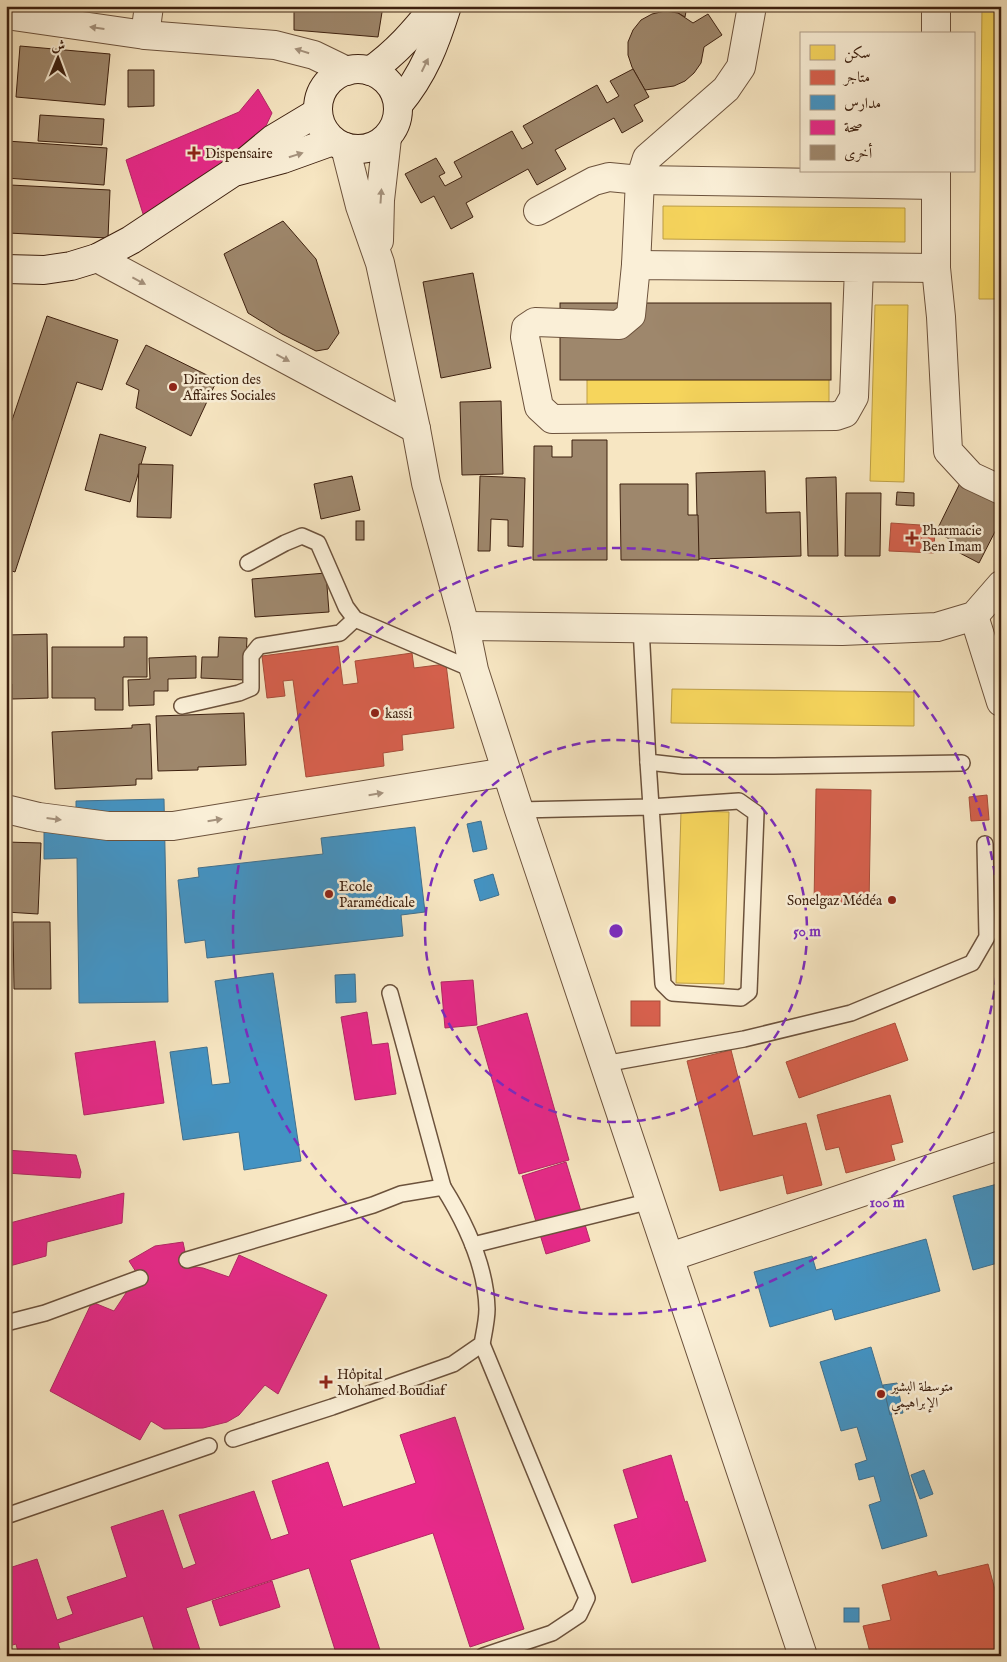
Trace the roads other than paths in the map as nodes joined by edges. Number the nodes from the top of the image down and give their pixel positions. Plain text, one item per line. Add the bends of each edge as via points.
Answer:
1 (149, 6) edge
2 (434, 6) edge
3 (447, 6) edge
4 (752, 6) edge
5 (936, 6) edge
6 (42, 13) edge
7 (6, 15) edge
8 (936, 32) edge
9 (145, 35) junction
10 (358, 71) junction
11 (398, 105) junction
12 (318, 112) junction
13 (386, 138) junction
14 (339, 144) junction
15 (232, 172) junction
16 (936, 178) edge
17 (640, 180) junction
18 (538, 211) dead end
19 (96, 258) junction
20 (380, 263) junction
21 (636, 265) junction
22 (859, 268) junction
23 (936, 268) junction
24 (6, 269) edge
25 (416, 429) junction
26 (1001, 490) edge
27 (248, 563) dead end
28 (1001, 585) edge
29 (974, 616) junction
30 (355, 619) junction
31 (465, 626) junction
32 (641, 627) junction
33 (474, 670) junction
34 (1001, 702) edge
35 (182, 706) dead end
36 (648, 762) junction
37 (962, 763) dead end
38 (506, 772) junction
39 (650, 807) junction
40 (6, 809) edge
41 (518, 810) junction
42 (985, 844) dead end
43 (390, 993) dead end
44 (604, 1064) junction
45 (1001, 1145) edge
46 (443, 1187) junction
47 (651, 1201) junction
48 (474, 1244) junction
49 (670, 1257) junction
50 (187, 1260) dead end
51 (140, 1278) dead end
52 (6, 1323) edge
53 (482, 1344) junction
54 (233, 1439) dead end
55 (209, 1446) dead end
56 (6, 1516) edge
57 (483, 1656) edge
58 (803, 1656) edge

1 - 9 street
2 - 10 street via 402,46 387,59
11 -> 3 street via 427,62
4 - 17 street via 741,67 726,89 647,158
5 - 8 street
6 - 7 street
9 -> 6 street
10 -> 9 street via 275,45
10 - 11 street via 381,76 396,94
10 - 12 street via 337,75 325,87 318,102
11 - 13 street via 394,129
12 - 14 street via 323,128
12 - 15 street via 273,139
13 - 14 street via 377,145 356,150
20 -> 13 street via 380,200
15 -> 14 street
14 - 20 street
15 - 19 street via 131,240
16 - 17 street
16 - 23 street
17 - 18 street via 609,177 594,180
17 - 21 street
19 - 24 street via 44,270
19 -> 25 street
20 - 25 street
21 - 22 street
21 - 22 street via 631,315 619,325 535,322 526,328 539,407 552,419 836,416 845,413 854,398
22 - 23 street
23 - 26 street via 948,451 971,476
25 - 31 street via 426,483
27 - 30 lane via 284,542 302,536 318,543 346,607
28 - 29 street
29 - 32 street via 937,627 906,629
29 - 34 street
30 - 33 lane
30 - 35 lane via 340,633 259,646 250,656 251,688
31 - 32 street
31 - 33 street
32 - 36 lane
33 - 38 street
36 - 37 lane via 683,766
36 - 39 lane
40 -> 38 street via 108,826 173,826
38 - 41 street
39 - 39 lane via 663,984 672,993 741,998 749,992 756,813 739,801
39 - 41 lane
41 - 44 street
42 - 44 lane via 987,937 972,963 851,1013 744,1039
43 - 46 lane
44 - 47 street
45 - 49 street
46 - 48 lane
46 - 50 lane via 401,1194
47 - 48 lane
47 - 49 street
48 - 53 lane via 487,1310
49 - 58 street
51 - 52 lane via 45,1313
53 - 54 lane via 453,1364
53 - 57 lane via 587,1598 580,1615 552,1633
55 - 56 lane

